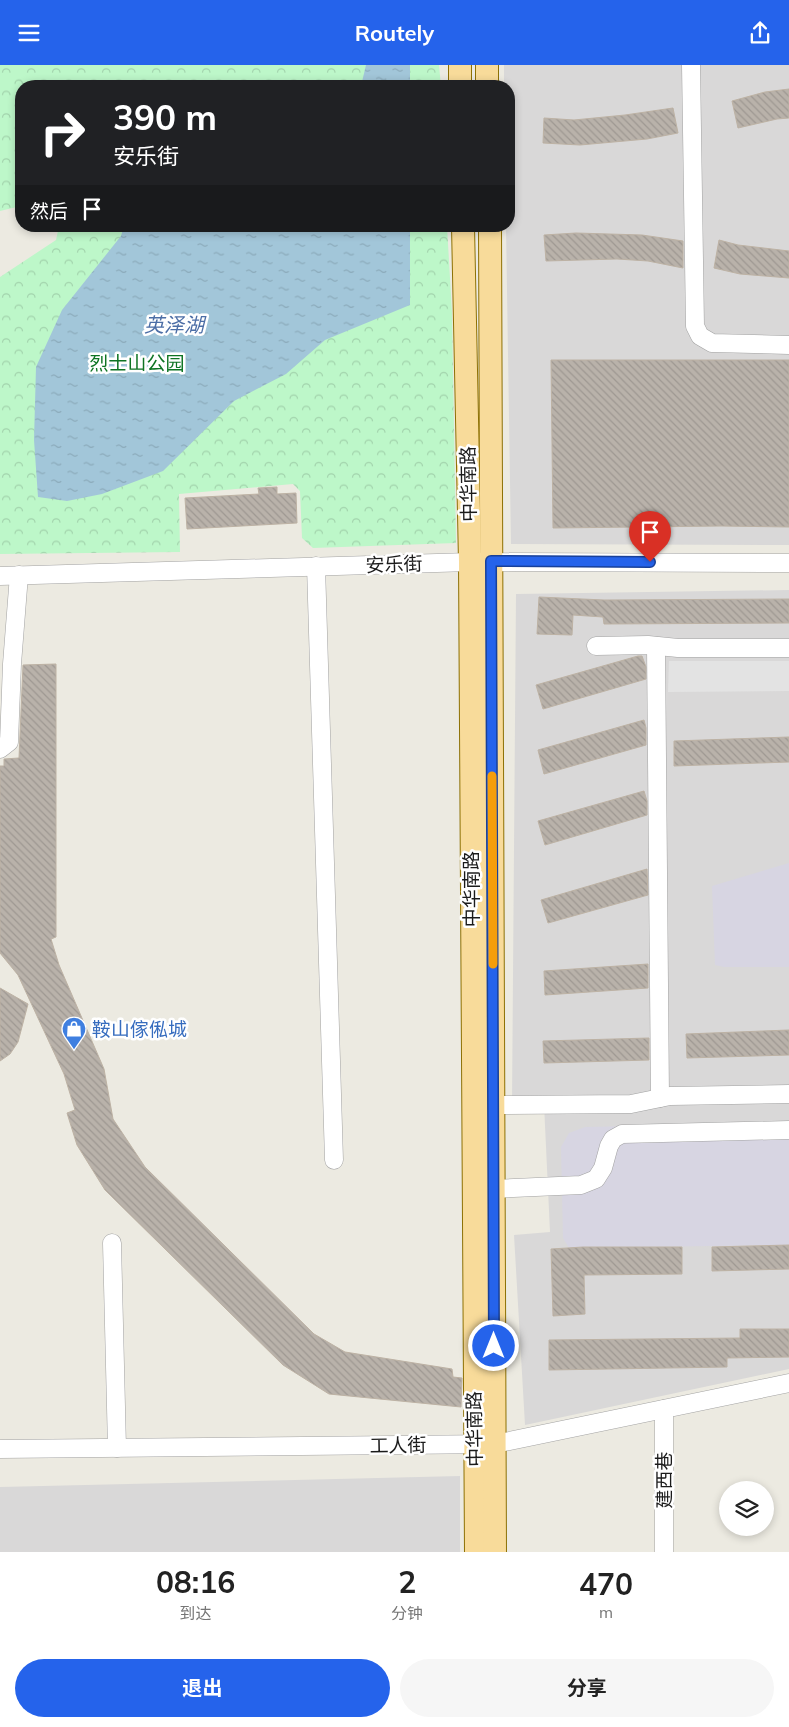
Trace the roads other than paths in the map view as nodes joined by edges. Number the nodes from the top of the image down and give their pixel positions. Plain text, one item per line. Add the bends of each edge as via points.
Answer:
1 (460, 65) edge
2 (486, 65) edge
3 (691, 65) edge
4 (460, 80) edge
5 (487, 80) edge
6 (463, 232) edge
7 (490, 232) edge
8 (789, 345) edge
9 (480, 562) junction
10 (789, 563) edge
11 (316, 566) junction
12 (18, 575) junction
13 (0, 576) edge
14 (656, 645) junction
15 (596, 646) dead end
16 (789, 648) edge
17 (0, 749) edge
18 (789, 1094) edge
19 (660, 1098) junction
20 (494, 1105) junction
21 (789, 1130) edge
22 (334, 1160) dead end
23 (494, 1189) junction
24 (112, 1243) dead end
25 (789, 1383) edge
26 (664, 1409) junction
27 (484, 1444) junction
28 (117, 1448) junction
29 (0, 1449) edge
30 (476, 1552) edge
31 (495, 1552) edge
32 (664, 1552) edge

1 - 4 main road
2 - 5 main road
3 - 8 street via 695,326 700,336 712,343
6 - 9 main road, 中华南路
7 - 9 main road, 中华南路
9 - 10 street, 安乐街
9 - 11 street, 安乐街
9 - 20 main road, 中华南路
9 - 27 main road, 中华南路
11 - 12 street, 安乐街
11 - 22 street
12 - 13 street, 安乐街
12 - 17 street via 9,742
14 - 15 street
14 - 16 street via 678,648
14 - 19 street
18 - 19 street
19 - 20 street via 631,1103
20 - 23 main road, 中华南路
21 - 23 street via 622,1134 613,1139 596,1179 581,1185
23 - 27 main road, 中华南路
24 - 28 street
25 - 26 street, 工人街
26 - 27 street, 工人街
26 - 32 street, 建西巷
27 - 28 street, 工人街
27 - 30 main road, 中华南路
27 - 31 main road, 中华南路
28 - 29 street, 工人街

